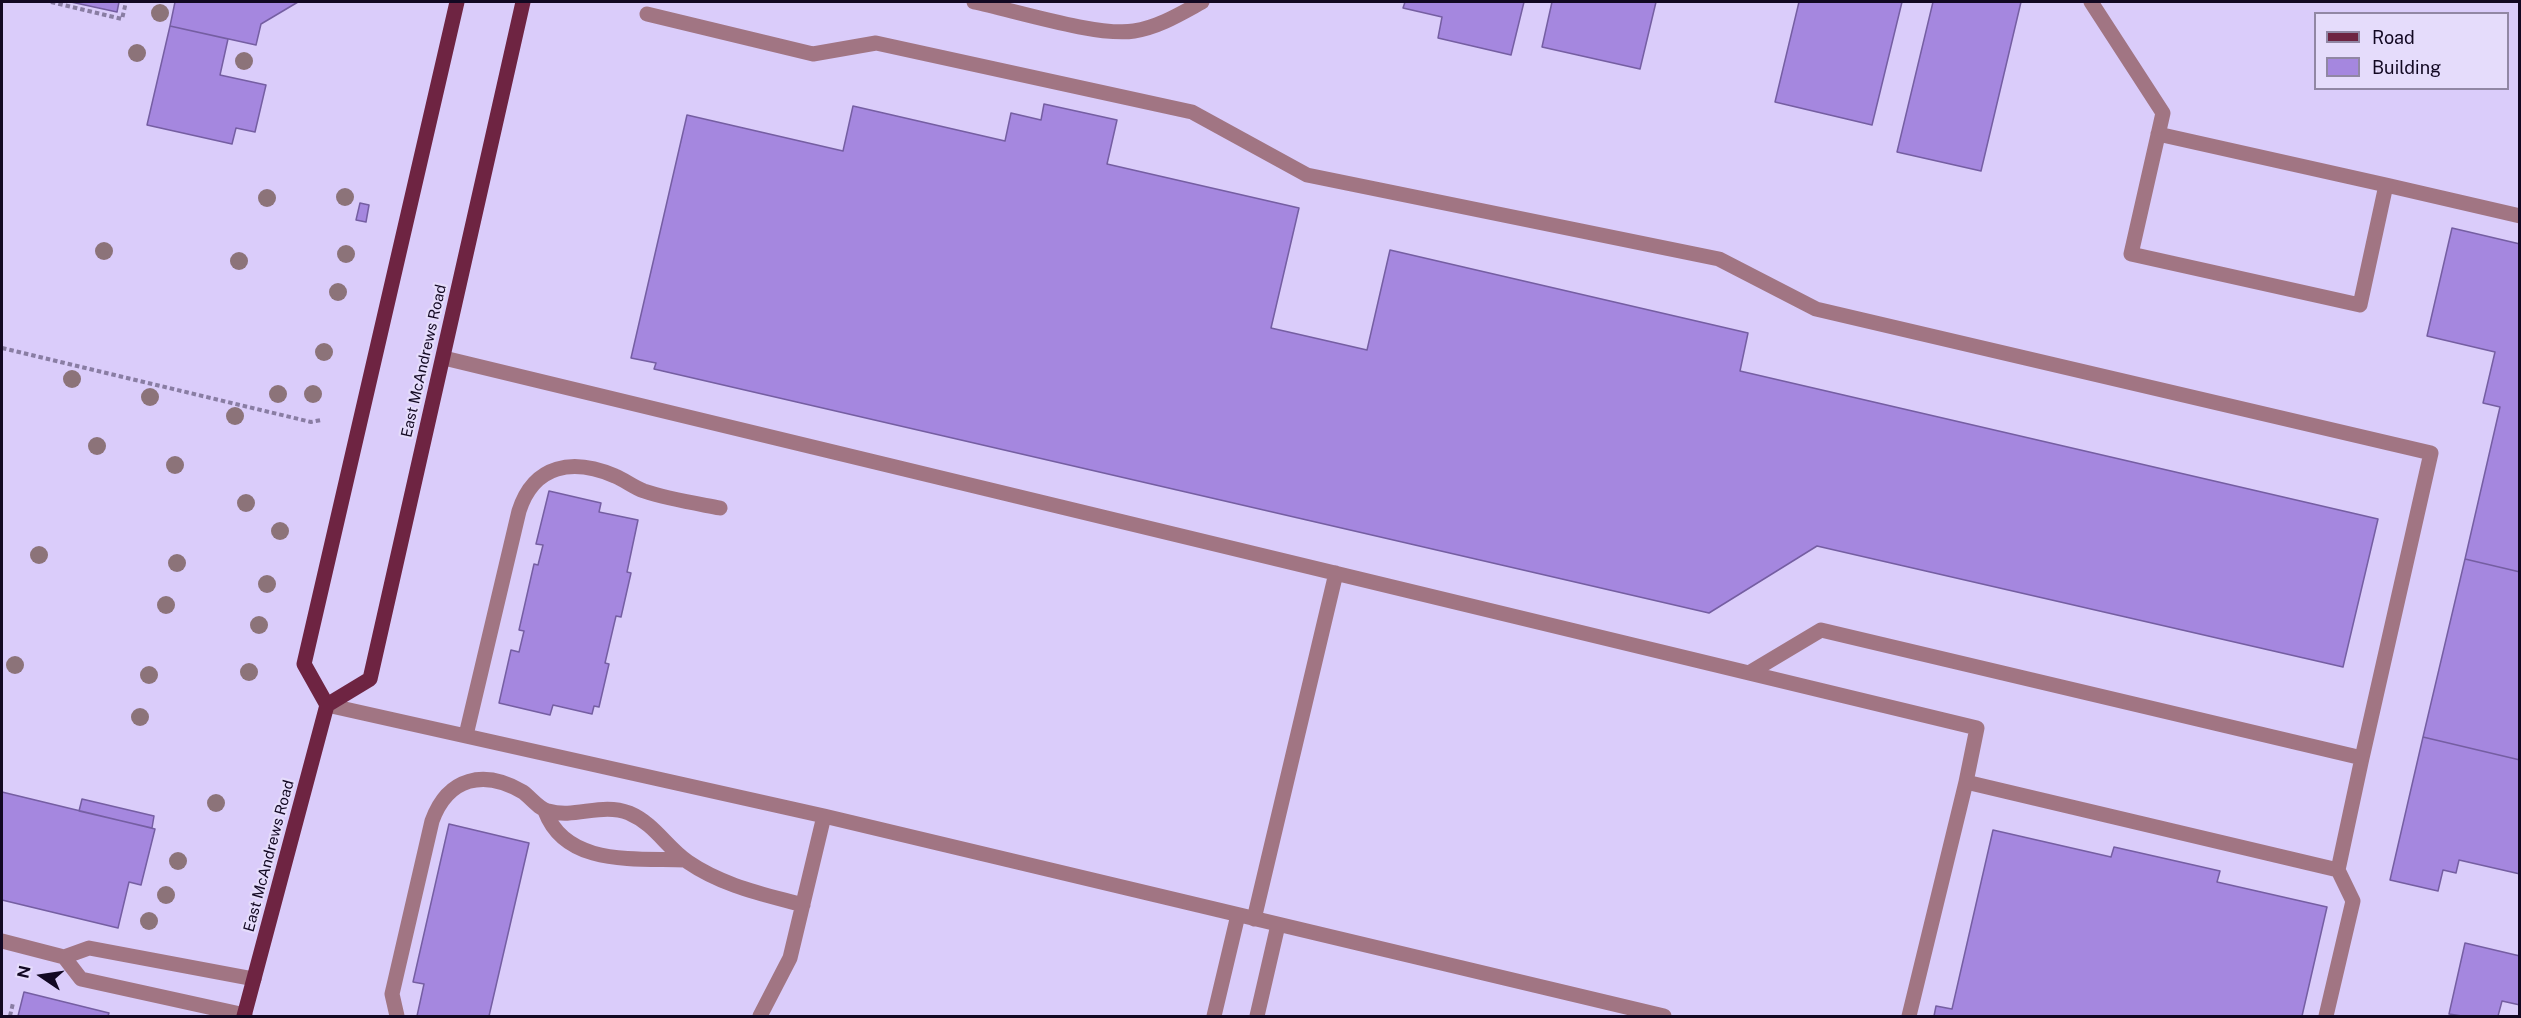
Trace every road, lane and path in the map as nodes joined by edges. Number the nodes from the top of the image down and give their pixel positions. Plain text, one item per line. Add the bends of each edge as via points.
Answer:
1 (51, 2) edge
2 (126, 2) edge
3 (457, 2) edge
4 (523, 2) edge
5 (974, 2) edge
6 (1202, 2) edge
7 (2091, 2) edge
8 (647, 14) dead end
9 (2158, 134) junction
10 (2386, 185) junction
11 (2520, 216) edge
12 (2, 348) edge
13 (444, 358) junction
14 (321, 420) dead end
15 (720, 508) dead end
16 (1336, 573) junction
17 (1749, 673) junction
18 (327, 705) junction
19 (466, 735) junction
20 (2362, 758) junction
21 (1966, 782) junction
22 (545, 811) junction
23 (825, 816) junction
24 (685, 860) junction
25 (2338, 870) junction
26 (803, 905) junction
27 (1238, 915) junction
28 (1254, 919) junction
29 (1278, 925) junction
30 (2, 941) edge
31 (64, 957) junction
32 (254, 979) junction
33 (13, 1003) dead end
34 (245, 1016) edge
35 (10, 1017) edge
36 (397, 1017) edge
37 (760, 1017) edge
38 (1215, 1017) edge
39 (1257, 1017) edge
40 (1664, 1017) edge
41 (1909, 1017) edge
42 (2326, 1017) edge

1 - 2 path via 122,19
3 - 18 main road via 304,664
4 - 13 main road, East McAndrews Road
5 - 6 street via 1132,32 1171,19
7 - 9 street via 2163,113
8 - 20 street via 813,54 876,43 1192,112 1307,175 1719,259 1816,309 2431,453
9 - 10 street
9 - 10 street via 2132,254 2360,305
10 - 11 street
12 - 14 path via 311,422
13 - 16 street
13 - 18 main road, East McAndrews Road via 370,679
15 - 19 street via 645,491 615,476 583,468 554,470 537,478 524,495 516,520
16 - 17 street
16 - 28 street
17 - 20 street via 1821,630
17 - 21 street via 1977,728
18 - 19 street
18 - 32 main road, East McAndrews Road
19 - 23 street
20 - 25 street
21 - 25 street
21 - 41 street
22 - 24 street via 573,813 607,808 625,812 652,826
22 - 24 street via 558,835 583,849 627,861
22 - 36 street via 515,787 486,778 459,784 438,804 392,994
23 - 26 street
23 - 27 street
24 - 26 street via 726,883
25 - 42 street via 2353,901
26 - 37 street via 790,958
27 - 28 street
27 - 38 street
28 - 29 street
29 - 39 street
29 - 40 street
30 - 31 street
31 - 32 street via 89,948
31 - 34 street via 81,979
32 - 34 main road, East McAndrews Road
33 - 35 path

